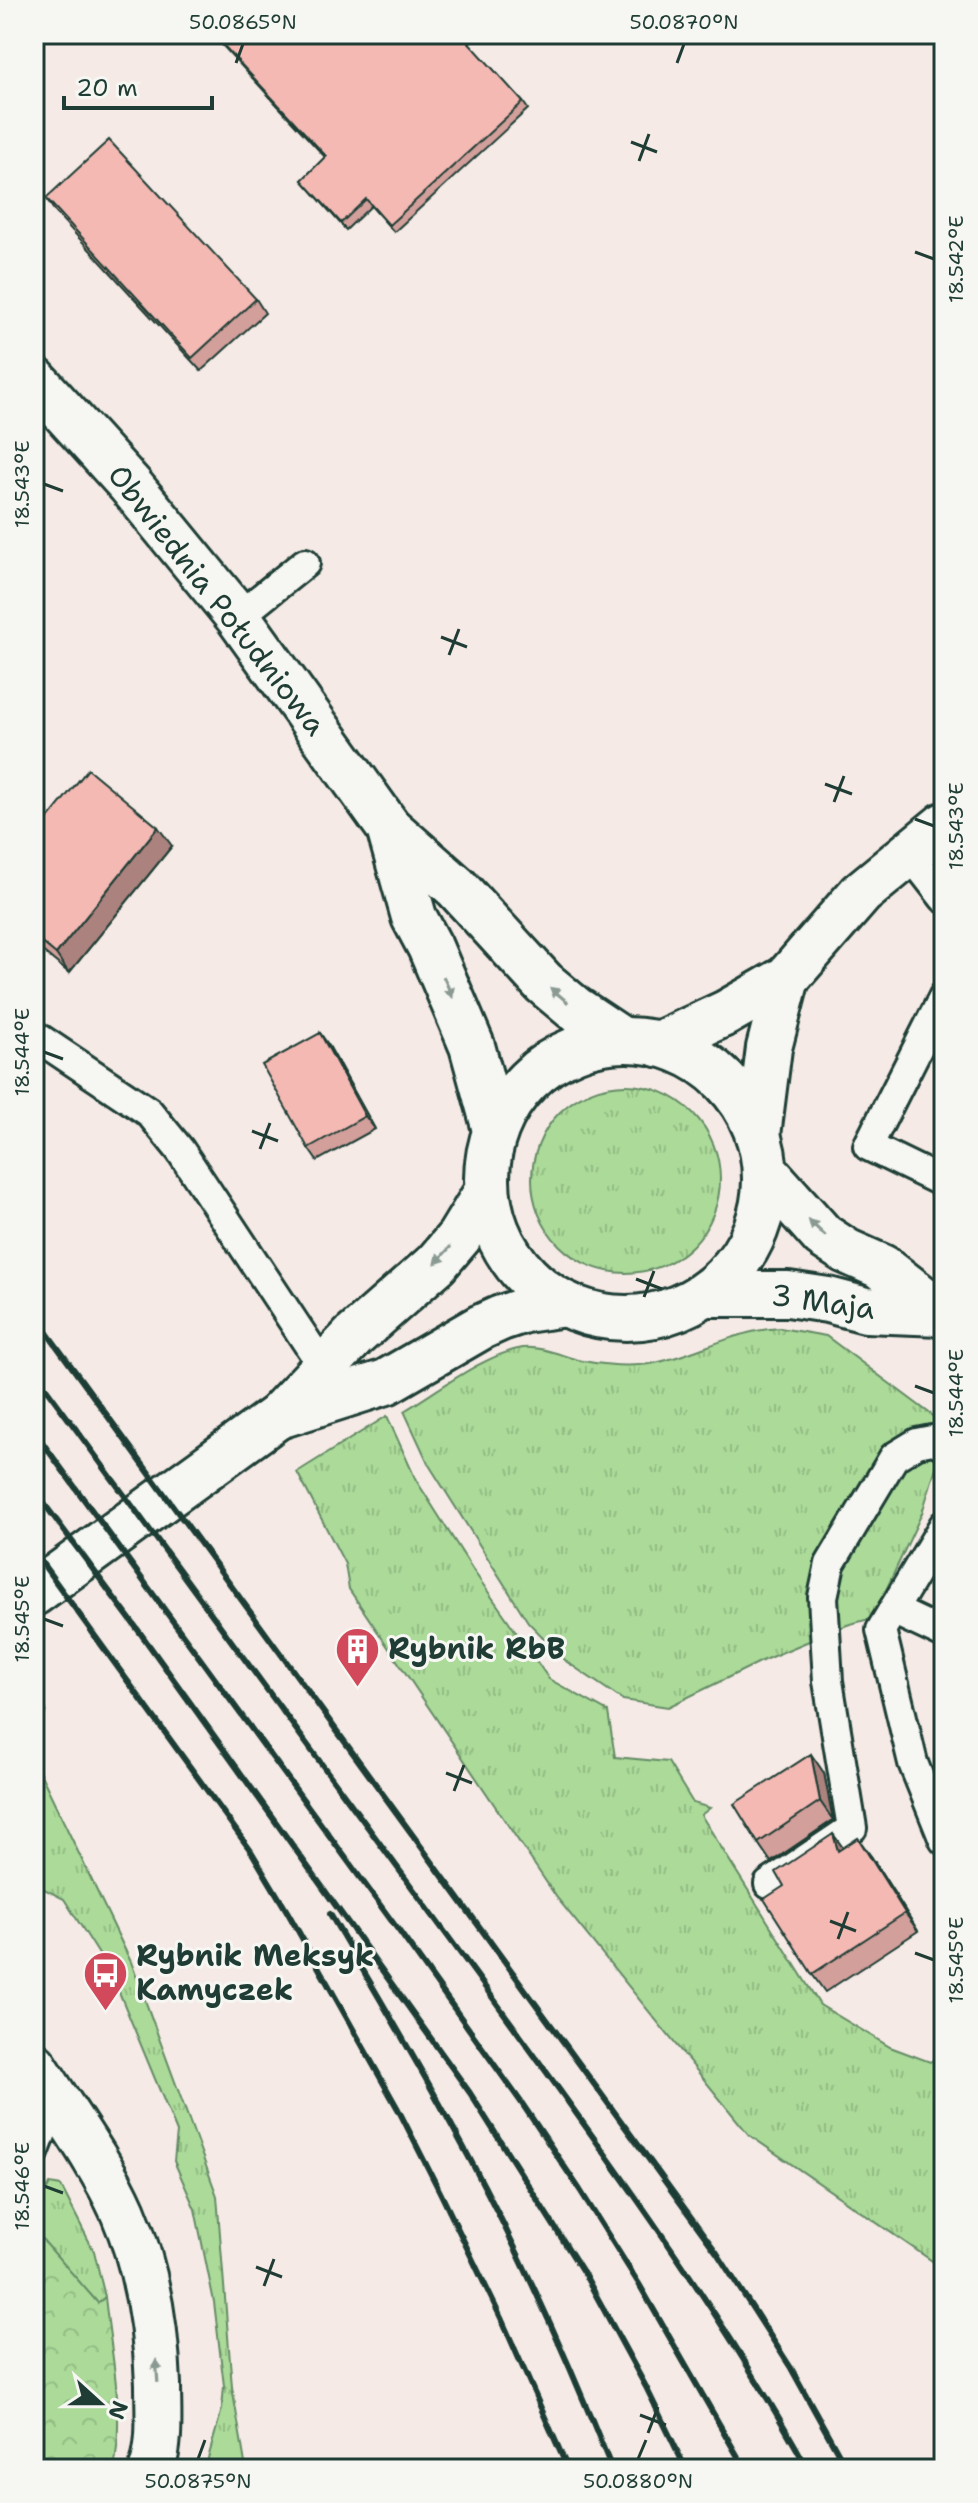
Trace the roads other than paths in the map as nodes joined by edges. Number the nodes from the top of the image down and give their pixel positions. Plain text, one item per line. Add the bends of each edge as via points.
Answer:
1 (34, 379) edge
2 (305, 563) dead end
3 (238, 617) junction
4 (944, 825) edge
5 (389, 828) junction
6 (909, 853) junction
7 (944, 898) edge
8 (787, 978) junction
9 (944, 996) edge
10 (34, 1035) edge
11 (641, 1042) junction
12 (495, 1130) junction
13 (762, 1153) junction
14 (944, 1183) edge
15 (487, 1191) junction
16 (706, 1294) junction
17 (565, 1304) junction
18 (943, 1316) edge
19 (324, 1368) junction
20 (278, 1416) junction
21 (944, 1444) edge
22 (944, 1525) edge
23 (34, 1593) edge
24 (893, 1610) junction
25 (944, 1634) edge
26 (944, 1840) edge
27 (769, 1884) dead end
28 (45, 2082) edge
29 (34, 2153) edge
30 (152, 2469) edge

1 - 3 main road, Obwiednia Południowa
2 - 3 lane
3 - 5 main road, Obwiednia Południowa
4 - 6 main road
11 -> 5 main road, Obwiednia Południowa via 557,994 456,887
5 -> 12 main road, Obwiednia Południowa via 414,917 472,1046
6 - 7 lane
6 - 8 main road via 861,893
8 - 11 main road via 726,1013
8 - 13 main road via 769,1048
9 - 14 lane via 868,1146
10 - 19 lane via 149,1112 180,1150
11 - 12 main road via 582,1047 559,1057 521,1088
11 - 13 main road via 689,1055 716,1072 739,1098
12 - 15 main road
13 - 16 main road via 761,1209 746,1249
18 -> 13 main road, 3 Maja via 882,1267 823,1236
15 - 17 main road via 506,1250 533,1282
15 -> 19 main road via 436,1264
16 - 17 main road via 632,1319
16 - 18 main road, 3 Maja via 788,1294 866,1310
17 - 20 main road via 501,1318 386,1382
19 - 20 main road
20 - 23 main road
21 - 27 lane via 917,1443 894,1457 830,1564 823,1597 828,1681 852,1828
22 - 24 lane
24 - 25 lane
24 - 26 lane via 881,1630 913,1763
28 - 29 lane
30 -> 28 main road via 158,2449 157,2373 143,2267 115,2196

